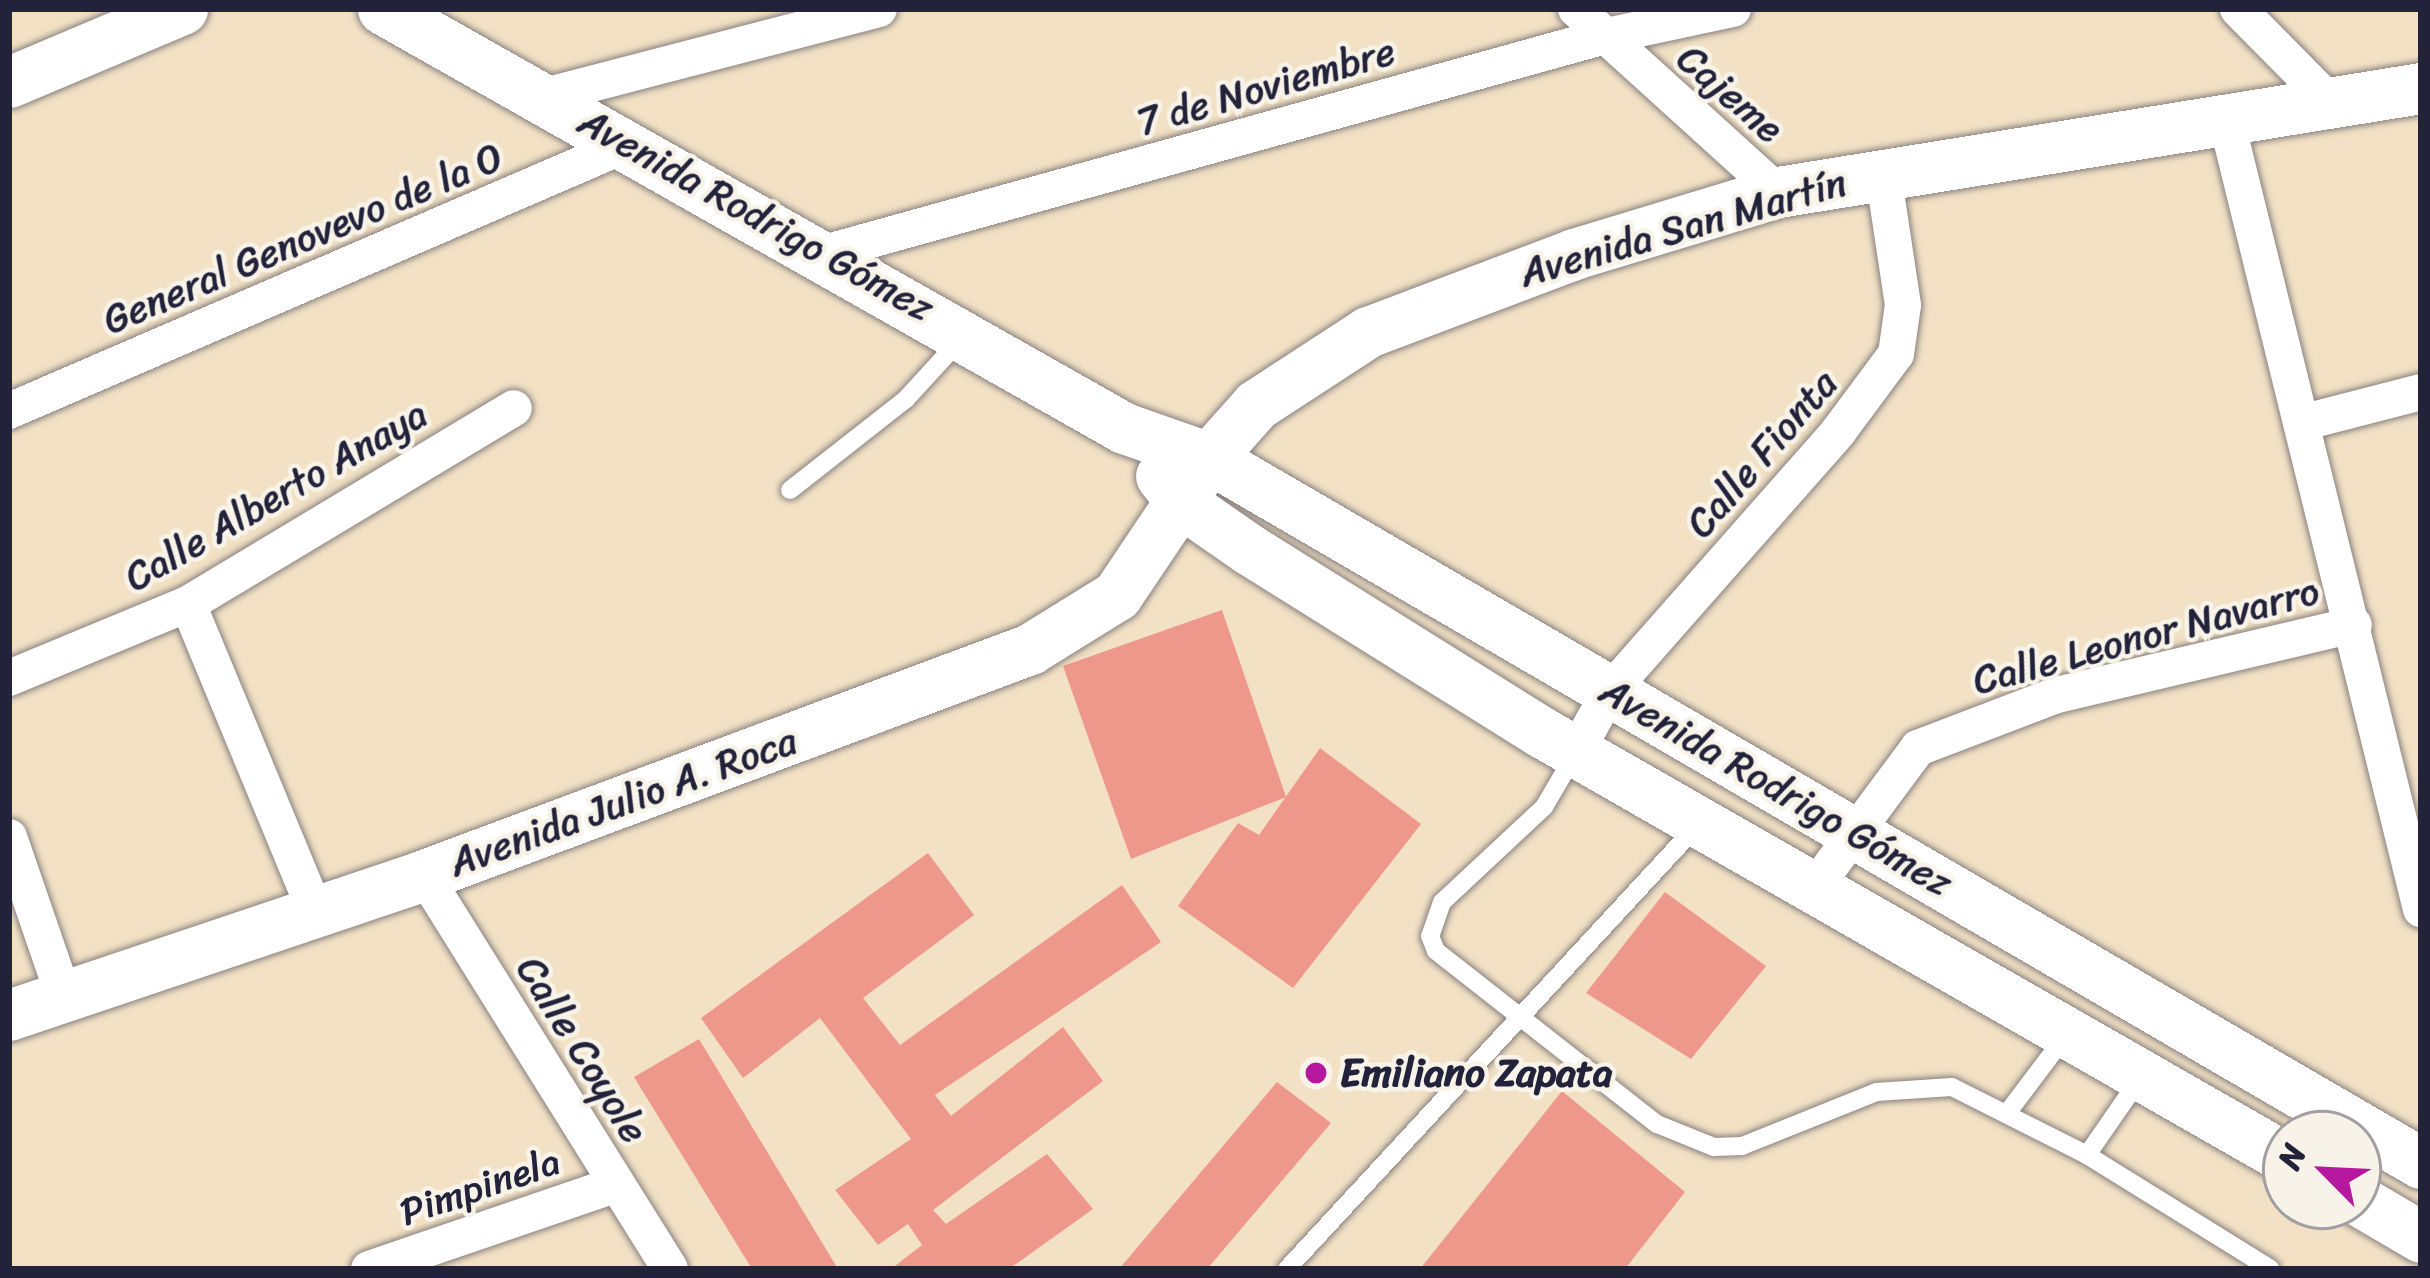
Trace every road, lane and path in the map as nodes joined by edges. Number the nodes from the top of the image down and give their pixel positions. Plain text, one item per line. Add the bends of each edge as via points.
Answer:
1 (182, 9) edge
2 (383, 9) edge
3 (878, 9) edge
4 (1576, 9) edge
5 (1733, 9) edge
6 (2238, 9) edge
7 (1602, 37) junction
8 (9, 82) edge
9 (2421, 88) edge
10 (545, 96) junction
11 (2328, 100) junction
12 (2227, 123) junction
13 (630, 143) junction
14 (1883, 172) junction
15 (1778, 192) junction
16 (824, 254) junction
17 (965, 334) junction
18 (2421, 392) edge
19 (514, 408) dead end
20 (9, 411) edge
21 (2301, 423) junction
22 (1124, 428) junction
23 (1209, 458) junction
24 (790, 490) dead end
25 (1181, 502) junction
26 (188, 604) junction
27 (2354, 625) junction
28 (9, 678) edge
29 (1610, 691) junction
30 (1576, 752) junction
31 (1701, 821) junction
32 (1853, 828) junction
33 (9, 837) edge
34 (424, 875) junction
35 (1817, 884) junction
36 (2421, 908) edge
37 (315, 910) junction
38 (64, 997) junction
39 (9, 1015) edge
40 (1517, 1017) junction
41 (2069, 1031) junction
42 (2143, 1074) junction
43 (2008, 1112) junction
44 (2262, 1144) edge
45 (2087, 1155) junction
46 (2421, 1162) edge
47 (617, 1184) junction
48 (2382, 1214) edge
49 (2421, 1237) edge
50 (369, 1269) edge
51 (670, 1269) edge
52 (1287, 1269) edge
53 (2271, 1269) edge

1 - 8 street
2 - 10 street, Avenida Rodrigo Gómez
3 - 10 street
4 - 7 street, Cajeme
5 - 7 street, 7 de Noviembre
6 - 11 street
7 - 15 street, Cajeme
7 - 16 street, 7 de Noviembre
9 - 11 street, Avenida San Martín
10 - 13 street, Avenida Rodrigo Gómez
11 - 12 street, Avenida San Martín
12 - 14 street, Avenida San Martín
12 - 21 street
13 - 16 street, Avenida Rodrigo Gómez
13 - 20 street, General Genovevo de la O
14 - 15 street, Avenida San Martín
14 - 29 street, Calle Fionta via 1903,305 1896,354 1838,432
15 - 23 street, Avenida San Martín via 1574,254 1368,332 1302,369
16 - 17 street, Avenida Rodrigo Gómez
17 - 22 street, Avenida Rodrigo Gómez
17 - 24 lane via 906,399
18 - 21 street
19 - 26 street, Calle Alberto Anaya
21 - 27 street
22 - 23 street, Avenida Rodrigo Gómez
22 - 25 street, Avenida Rodrigo Gómez
23 - 25 street, Avenida San Martín
23 - 29 street, Avenida Rodrigo Gómez
25 - 30 street, Avenida Rodrigo Gómez
25 - 34 street, Avenida Julio A. Roca via 1118,596 1030,649
26 - 28 street, Calle Alberto Anaya
26 - 37 street
27 - 32 street, Calle Leonor Navarro via 1977,721 1918,748
27 - 36 street
29 - 30 street, Calle Fionta
29 - 32 street, Avenida Rodrigo Gómez
30 - 31 street, Avenida Rodrigo Gómez
30 - 40 lane via 1544,807 1432,917 1436,952
31 - 35 street, Avenida Rodrigo Gómez
31 - 40 lane
32 - 35 street, Calle Leonor Navarro
32 - 46 street, Avenida Rodrigo Gómez
33 - 38 street
34 - 37 street, Avenida Julio A. Roca
34 - 47 street, Calle Coyole
35 - 41 street, Avenida Rodrigo Gómez
37 - 38 street, Avenida Julio A. Roca
38 - 39 street, Avenida Julio A. Roca
40 - 43 lane via 1657,1124 1714,1148 1742,1146 1876,1092 1916,1085 1952,1088
40 - 52 lane
41 - 42 street, Avenida Rodrigo Gómez
41 - 43 lane
42 - 44 street, Avenida Rodrigo Gómez
42 - 45 lane
43 - 45 lane
45 - 53 lane
47 - 50 street, Pimpinela
47 - 51 street, Calle Coyole
48 - 49 street

